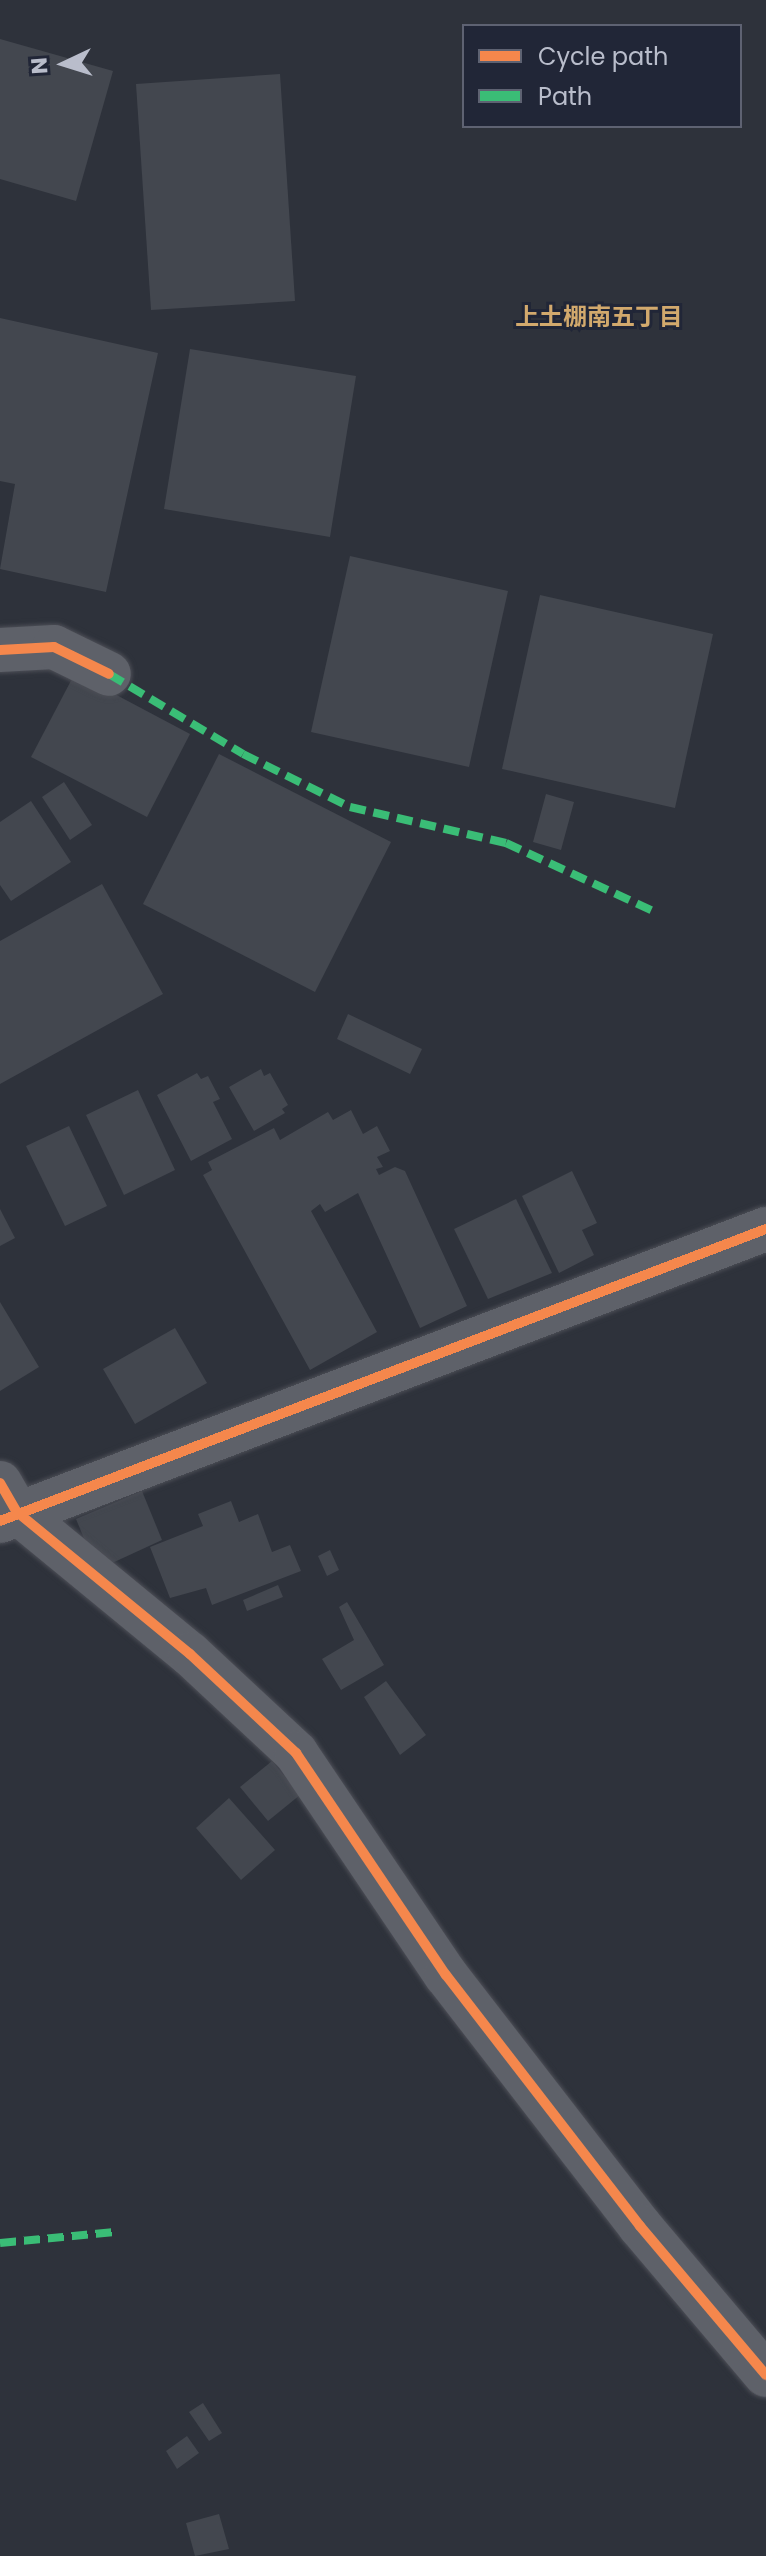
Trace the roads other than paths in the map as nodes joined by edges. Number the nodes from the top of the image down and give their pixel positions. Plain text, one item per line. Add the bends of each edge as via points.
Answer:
1 (0, 650) edge
2 (109, 674) dead end
3 (766, 1229) edge
4 (6, 1505) edge
5 (766, 2375) edge

1 - 2 street via 54,647
3 - 4 street
4 - 5 street via 190,1654 296,1753 483,2023 640,2226

